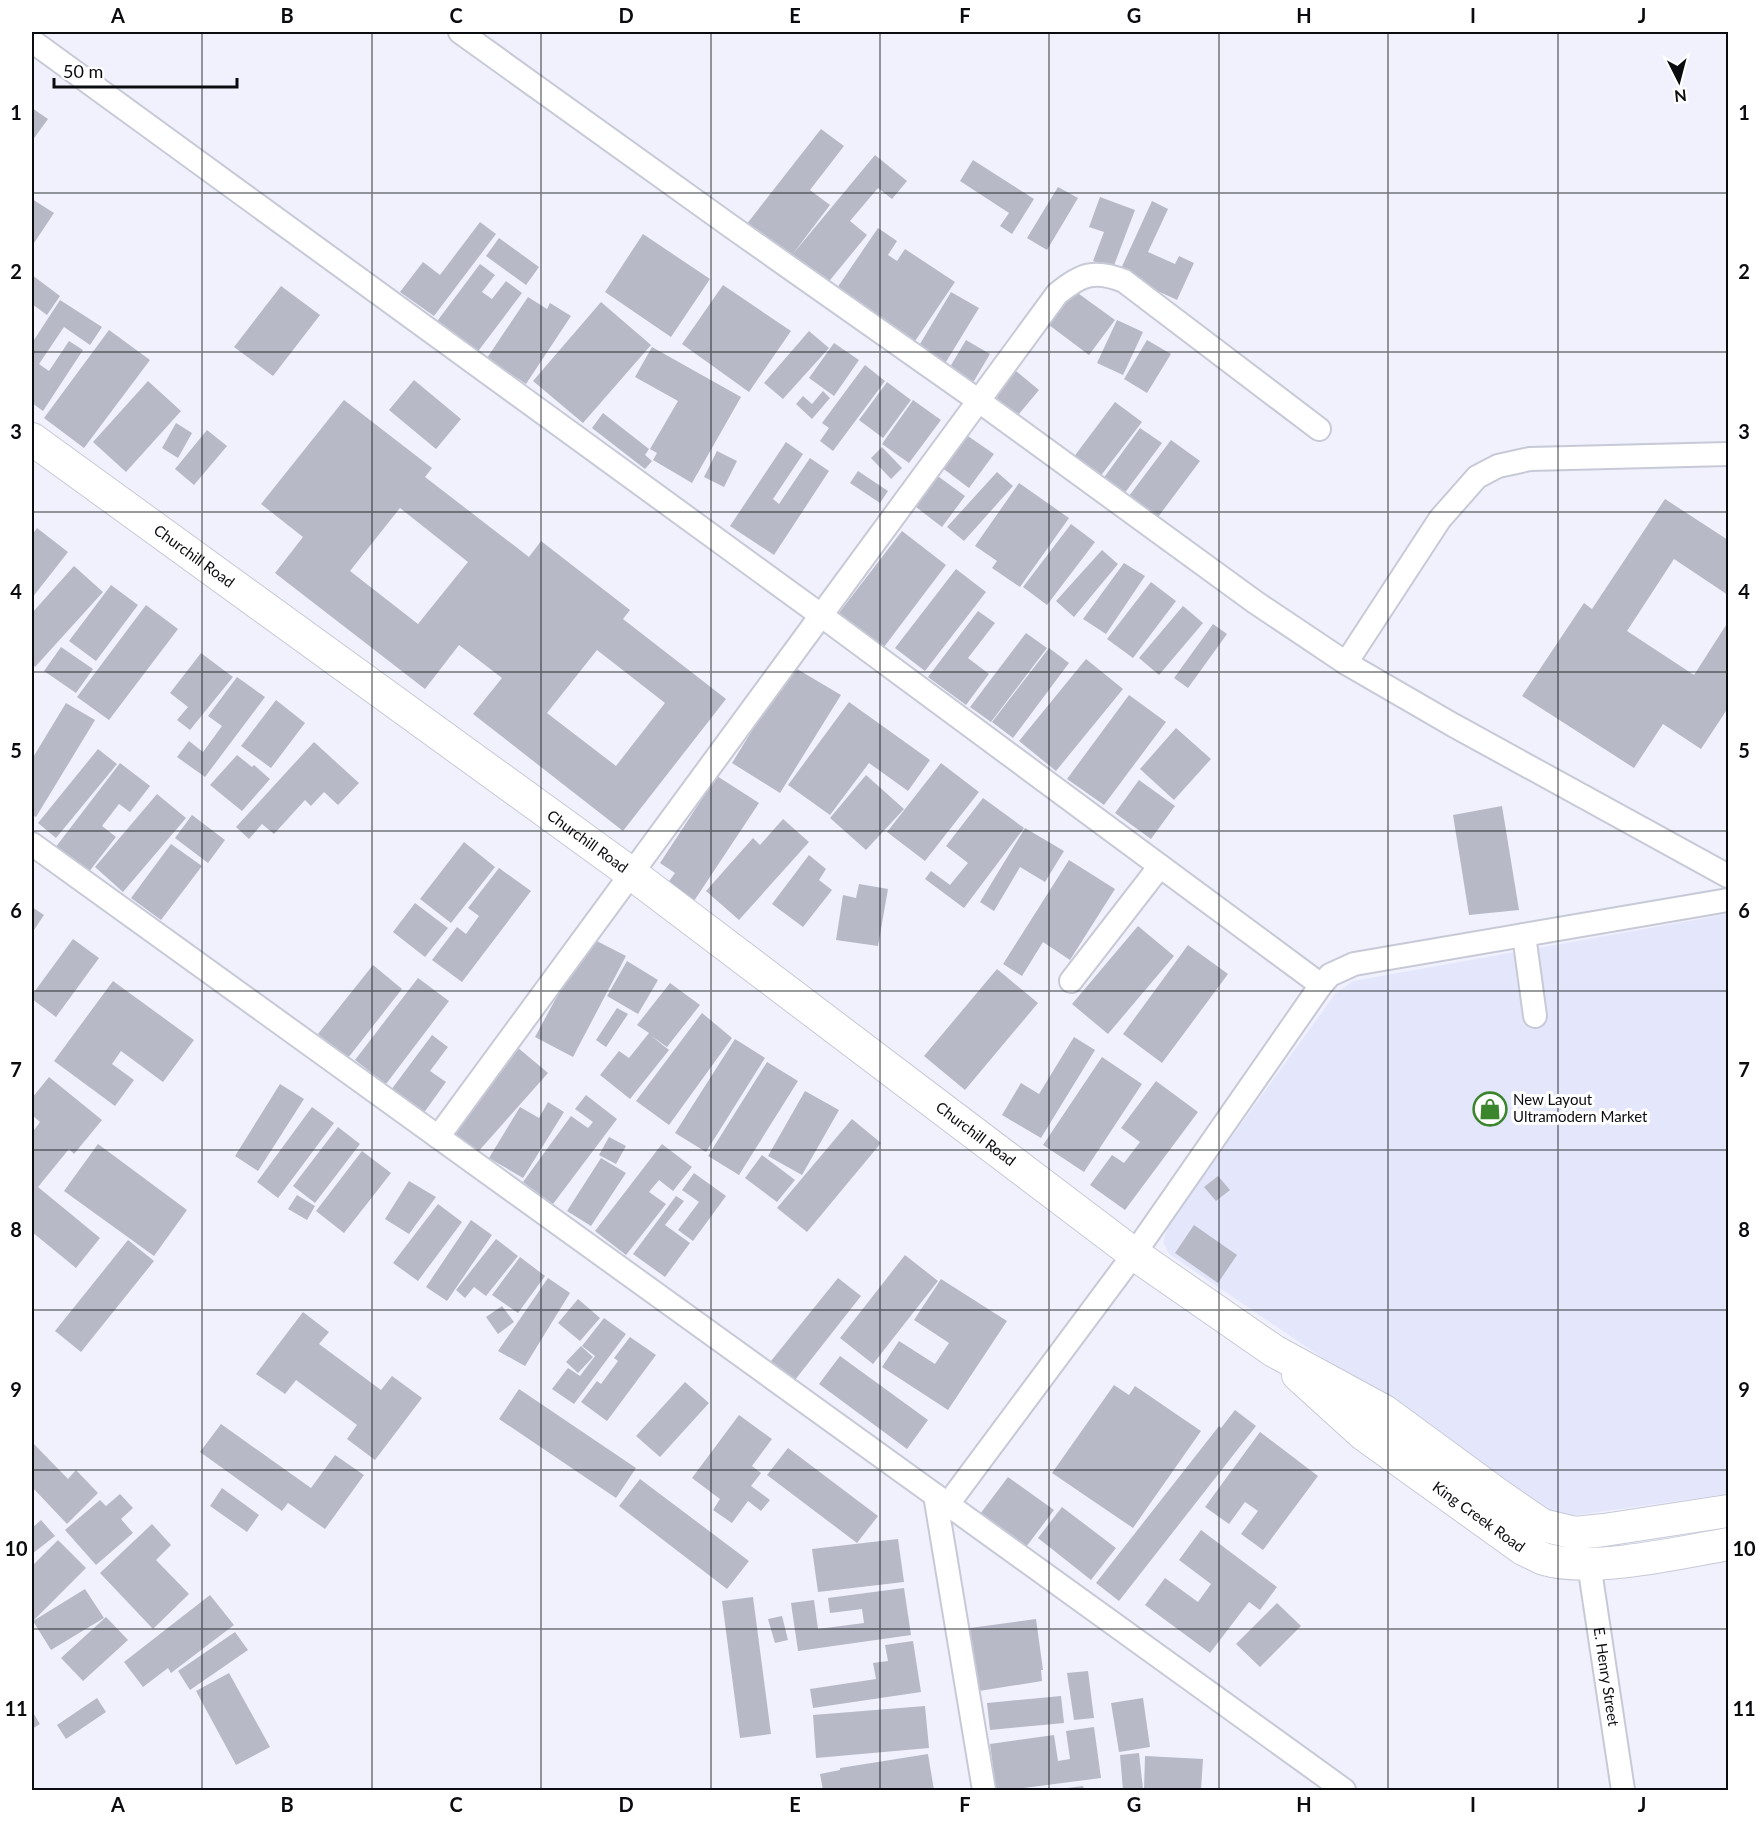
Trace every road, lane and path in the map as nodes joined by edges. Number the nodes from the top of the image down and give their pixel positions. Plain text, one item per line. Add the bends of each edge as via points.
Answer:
1 (460, 32) edge
2 (32, 41) edge
3 (979, 401) junction
4 (1319, 429) dead end
5 (32, 439) edge
6 (1728, 454) edge
7 (822, 616) junction
8 (1346, 663) junction
9 (32, 844) edge
10 (1160, 866) junction
11 (632, 874) junction
12 (1728, 876) edge
13 (1728, 900) edge
14 (1524, 935) junction
15 (1071, 981) dead end
16 (1321, 985) junction
17 (1535, 1016) dead end
18 (438, 1137) junction
19 (1134, 1254) junction
20 (1274, 1351) junction
21 (942, 1500) junction
22 (1728, 1511) edge
23 (1728, 1544) edge
24 (1589, 1564) junction
25 (984, 1791) edge
26 (1344, 1791) edge
27 (1623, 1791) edge

1 - 3 street
2 - 7 street
3 - 4 street via 1057,294 1072,281 1107,274 1124,281
3 - 7 street
3 - 8 street via 1255,602
5 - 11 street, Churchill Road
6 - 8 street via 1530,459 1498,466 1477,477 1440,519
7 - 10 street
7 - 11 street
8 - 12 street
9 - 18 street
10 - 15 street
10 - 16 street
11 - 18 street
11 - 19 street, Churchill Road
13 - 14 street
14 - 16 street via 1354,964 1330,975
14 - 17 street
16 - 19 street
18 - 21 street
19 - 20 street, King Creek Road
19 - 21 street
20 - 22 street, King Creek Road via 1384,1411 1542,1525 1575,1533
20 - 24 street, King Creek Road via 1363,1434 1523,1549 1545,1559
21 - 25 street
21 - 26 street
23 - 24 street, King Creek Road
24 - 27 street, E. Henry Street

